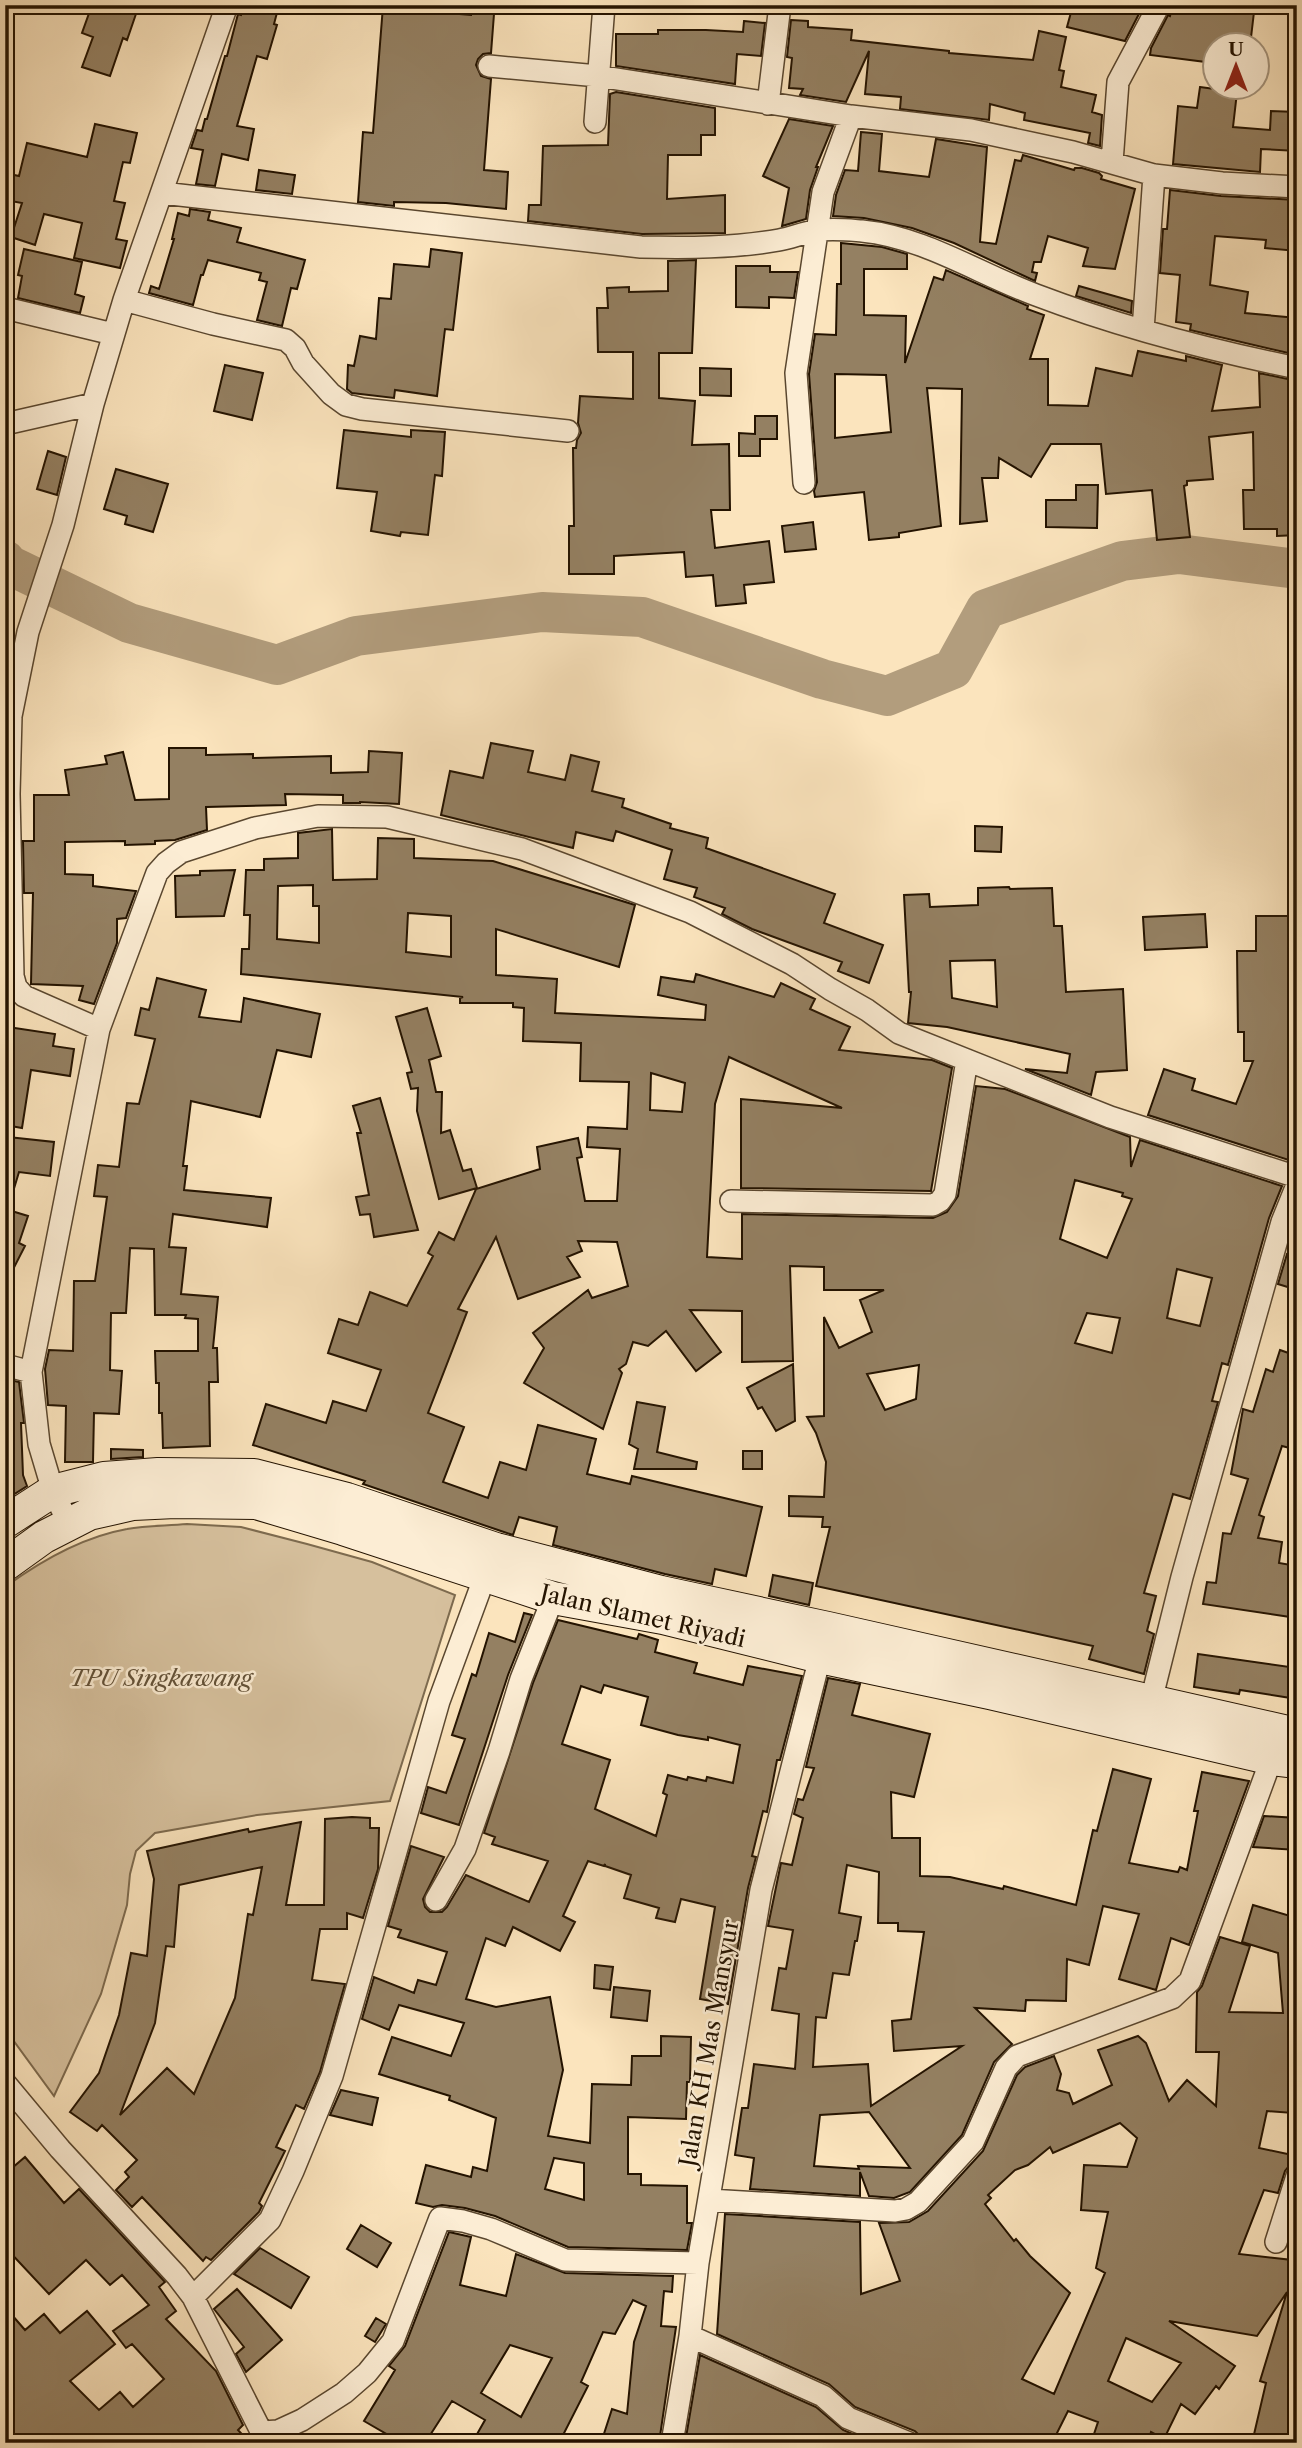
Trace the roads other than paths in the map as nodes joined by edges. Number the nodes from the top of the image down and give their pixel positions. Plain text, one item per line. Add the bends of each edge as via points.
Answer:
1 (227, 5) edge
2 (604, 5) edge
3 (780, 5) edge
4 (1160, 5) edge
5 (489, 66) dead end
6 (598, 76) junction
7 (768, 104) junction
8 (851, 116) junction
9 (595, 122) dead end
10 (1112, 162) junction
11 (1154, 175) junction
12 (1297, 187) edge
13 (162, 193) junction
14 (816, 230) junction
15 (124, 300) junction
16 (5, 308) edge
17 (1143, 330) junction
18 (113, 334) junction
19 (1297, 368) edge
20 (93, 404) junction
21 (5, 424) edge
22 (568, 431) dead end
23 (804, 483) dead end
24 (99, 1029) junction
25 (967, 1060) junction
26 (1297, 1177) edge
27 (1297, 1185) edge
28 (731, 1201) dead end
29 (1290, 1225) edge
30 (5, 1365) edge
31 (31, 1372) junction
32 (53, 1491) junction
33 (5, 1522) edge
34 (69, 1524) junction
35 (5, 1565) edge
36 (485, 1576) junction
37 (553, 1598) junction
38 (820, 1657) junction
39 (1151, 1701) junction
40 (1286, 1747) edge
41 (436, 1900) dead end
42 (6, 2084) edge
43 (1297, 2176) edge
44 (709, 2200) junction
45 (1276, 2242) dead end
46 (698, 2263) junction
47 (193, 2297) junction
48 (690, 2336) junction
49 (264, 2437) edge
50 (672, 2443) edge
51 (909, 2443) edge

1 - 13 street
2 - 6 street
3 - 7 street
4 - 10 street via 1118,82
5 - 6 street
6 - 7 street
6 - 9 street
7 - 8 street
8 - 10 street via 971,130
8 - 14 street via 823,192
10 - 11 street
11 - 12 street
11 - 17 street
13 - 14 street via 641,247 726,246 780,240
13 - 15 street
14 - 17 street via 863,231 899,238 1028,292
14 - 23 street via 796,373
15 - 18 street
15 - 22 street via 286,340 331,394 346,405
16 - 18 street
17 - 19 street
18 - 20 street
20 - 21 street
20 - 24 street via 63,525 28,632 11,716 9,794 16,987 24,996
24 - 25 street via 157,873 166,863 181,852 255,828 351,815 387,817 522,849 690,912 792,964 899,1033
24 - 31 street
25 - 26 street via 1110,1117
25 - 28 street via 946,1194 940,1201 933,1205
27 - 29 street
29 - 39 street via 1182,1577
30 - 31 street
31 - 32 street via 39,1444
32 - 33 main road, Jalan Slamet Riyadi
32 - 34 street
32 - 39 main road, Jalan Slamet Riyadi via 104,1478 254,1475 347,1499 496,1549 661,1592
34 - 35 main road, Jalan Slamet Riyadi
34 - 36 main road, Jalan Slamet Riyadi via 89,1514 133,1504 256,1503
36 - 37 main road, Jalan Slamet Riyadi
36 - 47 street via 439,1701 327,2088 270,2220
37 - 38 main road, Jalan Slamet Riyadi via 663,1618
37 - 41 street via 465,1849
38 - 40 main road, Jalan Slamet Riyadi via 1003,1696
38 - 44 street, Jalan KH Mas Mansyur via 761,1890
39 - 40 main road, Jalan Slamet Riyadi
40 - 44 street via 1190,1981 1172,1998 1017,2056 1006,2068 973,2142 918,2202 895,2211
42 - 47 street
43 - 45 street
44 - 46 street, Jalan KH Mas Mansyur
46 - 48 street, Jalan KH Mas Mansyur
46 - 49 street via 565,2260 491,2229 440,2218 393,2341 344,2393
47 - 49 street
48 - 50 street, Jalan KH Mas Mansyur
48 - 51 street via 823,2396 848,2418

